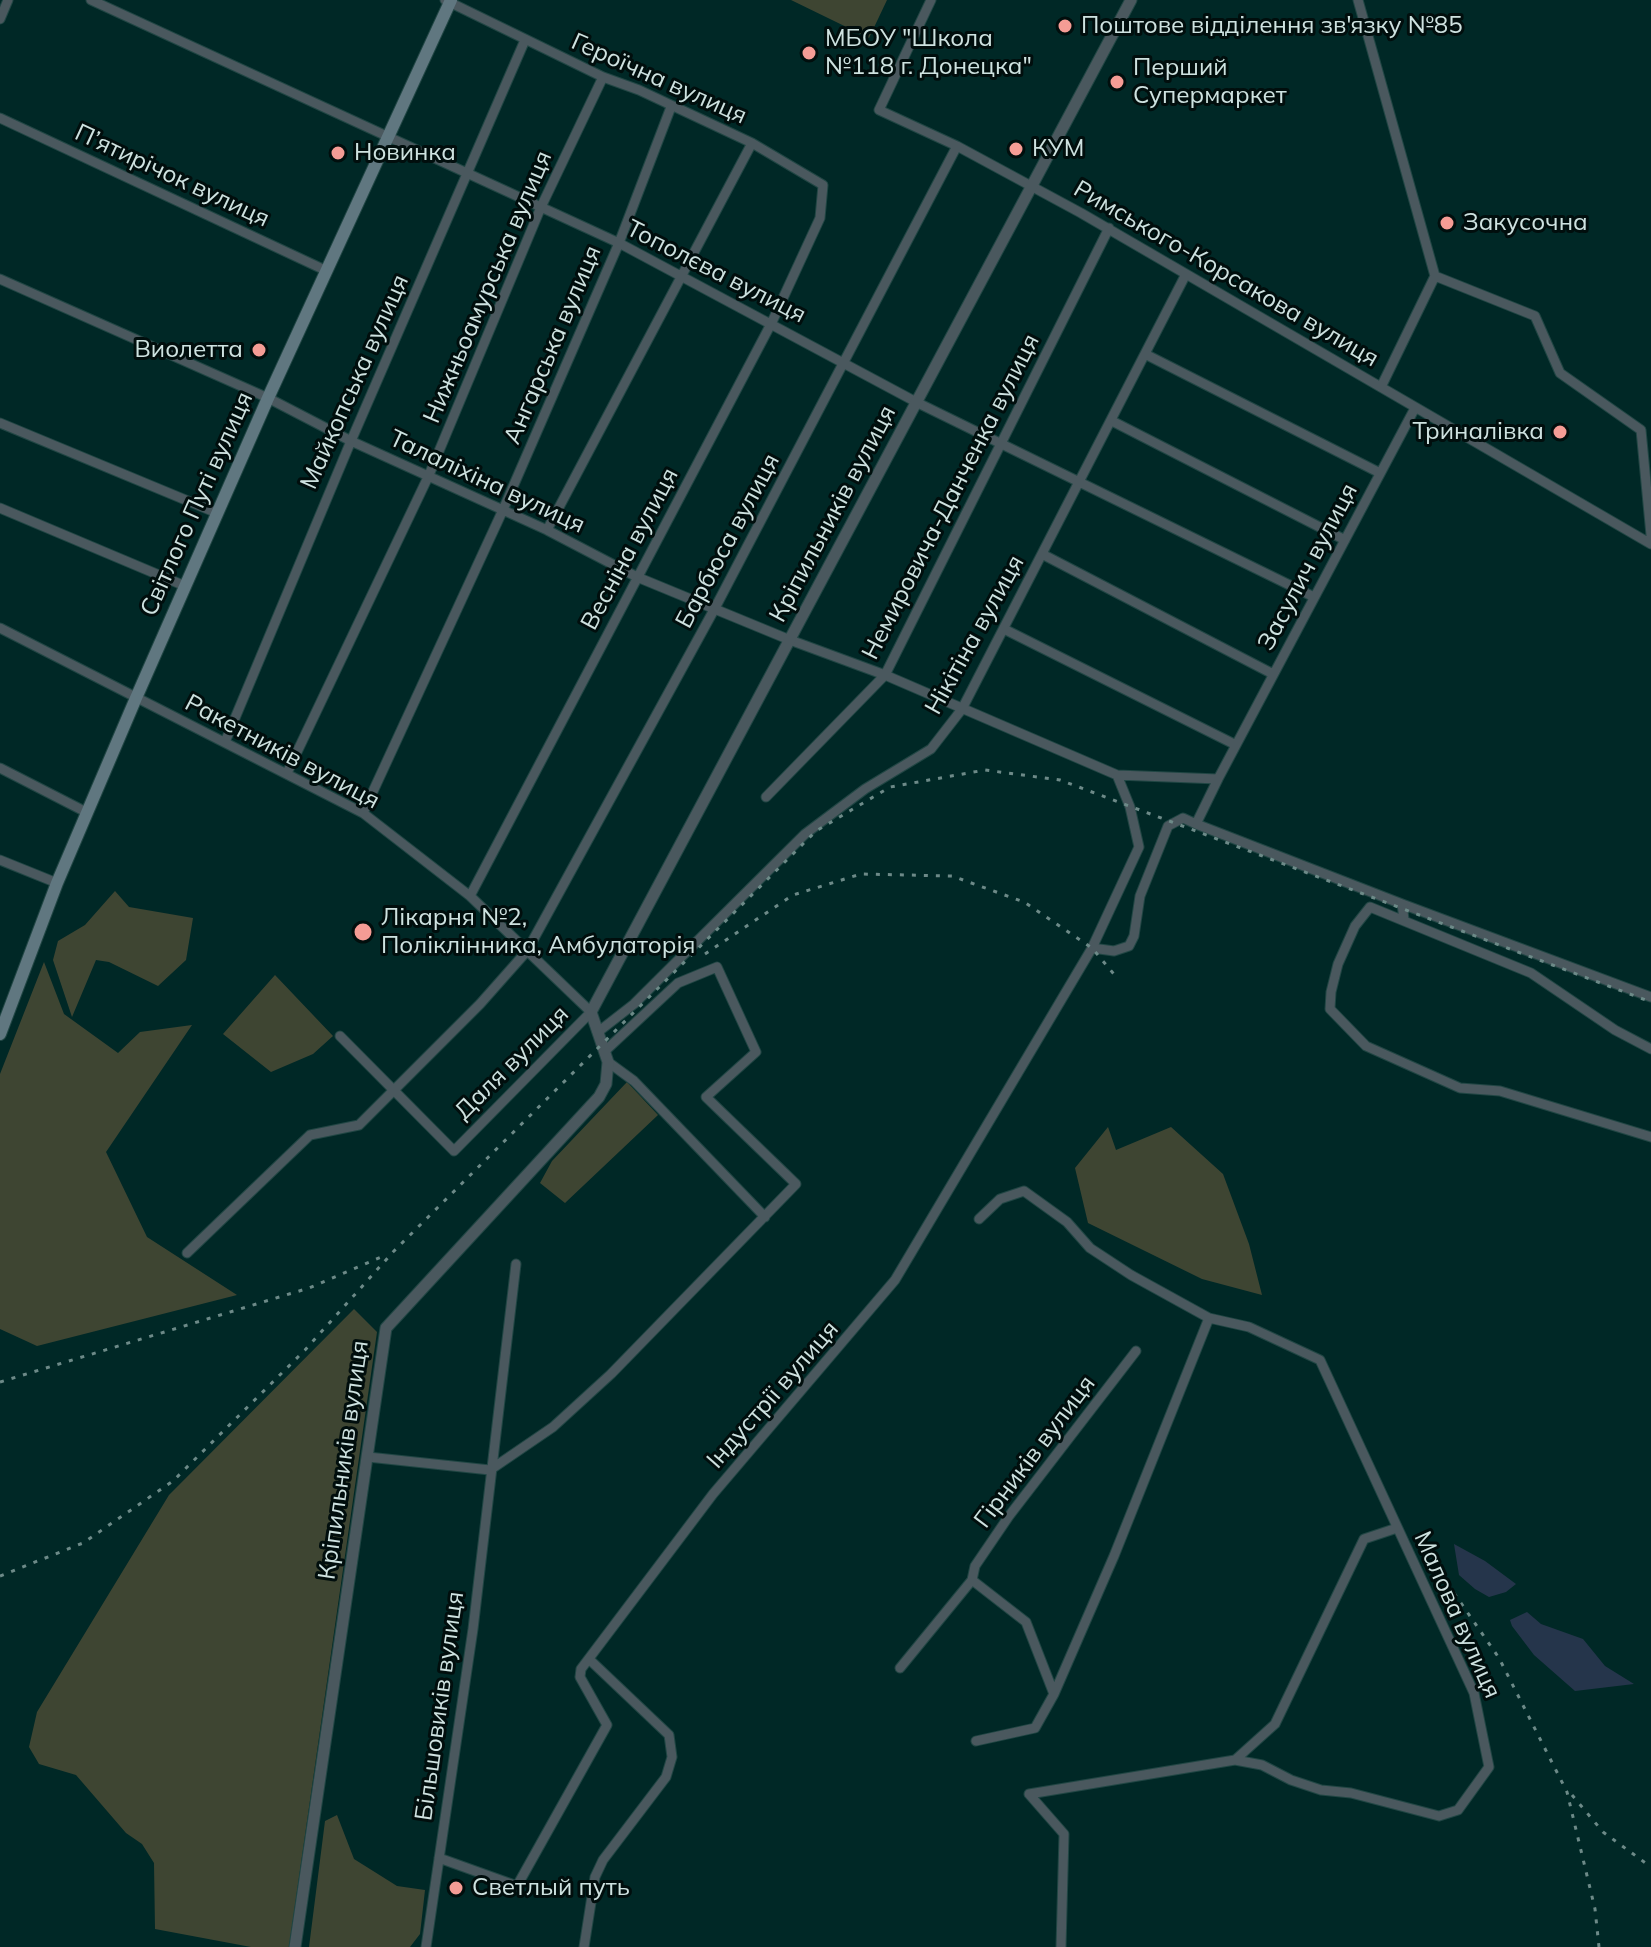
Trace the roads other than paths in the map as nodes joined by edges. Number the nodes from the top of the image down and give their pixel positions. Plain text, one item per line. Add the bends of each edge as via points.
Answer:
1 (8, 0) edge
2 (91, 0) edge
3 (931, 0) edge
4 (1131, 0) edge
5 (1358, 0) edge
6 (449, 1) edge
7 (0, 19) edge
8 (525, 40) junction
9 (603, 77) junction
10 (671, 107) junction
11 (0, 118) edge
12 (390, 136) junction
13 (752, 143) junction
14 (957, 146) junction
15 (468, 175) junction
16 (1031, 185) junction
17 (541, 207) junction
18 (820, 218) joint
19 (1109, 228) junction
20 (619, 243) junction
21 (327, 271) junction
22 (1185, 276) junction
23 (1435, 276) junction
24 (684, 277) junction
25 (0, 279) edge
26 (772, 322) junction
27 (1145, 354) junction
28 (845, 362) junction
29 (1381, 387) junction
30 (268, 398) junction
31 (918, 403) junction
32 (1415, 408) junction
33 (1112, 421) junction
34 (0, 423) edge
35 (351, 441) junction
36 (1000, 445) junction
37 (1380, 473) junction
38 (429, 475) junction
39 (1078, 483) junction
40 (0, 508) edge
41 (502, 512) junction
42 (217, 513) junction
43 (547, 530) junction
44 (1651, 535) edge
45 (1345, 540) junction
46 (1651, 544) edge
47 (1042, 554) junction
48 (637, 577) junction
49 (185, 586) junction
50 (1314, 597) junction
51 (715, 608) junction
52 (0, 628) edge
53 (1004, 629) junction
54 (790, 640) junction
55 (1273, 674) junction
56 (885, 675) junction
57 (136, 698) junction
58 (962, 709) junction
59 (225, 742) junction
60 (1236, 745) junction
61 (0, 768) edge
62 (287, 773) junction
63 (1117, 775) junction
64 (1218, 779) junction
65 (766, 797) dead end
66 (86, 812) junction
67 (363, 813) junction
68 (1196, 824) junction
69 (0, 860) edge
70 (57, 883) junction
71 (470, 896) junction
72 (1402, 904) junction
73 (1404, 919) junction
74 (1092, 948) junction
75 (527, 951) junction
76 (1651, 997) edge
77 (591, 1012) junction
78 (598, 1032) junction
79 (0, 1034) edge
80 (340, 1036) dead end
81 (1651, 1049) edge
82 (607, 1056) junction
83 (394, 1091) junction
84 (1651, 1137) edge
85 (765, 1217) junction
86 (979, 1219) dead end
87 (187, 1253) dead end
88 (516, 1264) dead end
89 (1209, 1318) junction
90 (1136, 1351) dead end
91 (368, 1457) junction
92 (490, 1470) junction
93 (1397, 1528) junction
94 (972, 1580) junction
95 (591, 1661) junction
96 (900, 1668) dead end
97 (1054, 1694) junction
98 (976, 1741) dead end
99 (1235, 1760) junction
100 (439, 1858) junction
101 (295, 1947) edge
102 (426, 1947) edge
103 (584, 1947) edge
104 (1061, 1947) edge

1 - 7 street
2 - 12 street, Тополєва вулиця
3 - 14 street, Римського-Корсакова вулиця via 879,110
4 - 16 street, Кріпильників вулиця
5 - 23 street
6 - 8 street, Героїчна вулиця
6 - 12 main road, Світлого Путі вулиця
8 - 9 street, Героїчна вулиця
8 - 15 street, Майкопська вулиця
9 - 10 street, Героїчна вулиця
9 - 17 street, Нижньоамурська вулиця
10 - 13 street, Героїчна вулиця
10 - 20 street, Ангарська вулиця
11 - 21 street, П’ятирічок вулиця
12 - 15 street, Тополєва вулиця
12 - 21 main road, Світлого Путі вулиця
13 - 18 street, Героїчна вулиця via 823,185
13 - 24 street
14 - 16 street, Римського-Корсакова вулиця
14 - 28 street, Барбюса вулиця
15 - 17 street, Тополєва вулиця
15 - 35 street, Майкопська вулиця
16 - 19 street, Римського-Корсакова вулиця
16 - 31 street, Кріпильників вулиця
17 - 20 street, Тополєва вулиця
17 - 38 street, Нижньоамурська вулиця
18 - 26 street, Весніна вулиця
19 - 22 street, Римського-Корсакова вулиця
19 - 36 street, Немировича-Данченка вулиця
20 - 24 street, Тополєва вулиця
20 - 41 street, Ангарська вулиця
21 - 30 main road, Світлого Путі вулиця
22 - 27 street, Нікітіна вулиця
22 - 29 street, Римського-Корсакова вулиця
23 - 29 street, Римського-Корсакова вулиця
23 - 44 street via 1535,316 1560,373 1641,430
24 - 26 street, Тополєва вулиця
24 - 43 street
25 - 30 street, Талаліхіна вулиця
26 - 28 street, Тополєва вулиця
26 - 48 street, Весніна вулиця
27 - 33 street, Нікітіна вулиця
27 - 37 street
28 - 31 street, Тополєва вулиця
28 - 51 street, Барбюса вулиця
29 - 32 street, Римського-Корсакова вулиця
30 - 35 street, Талаліхіна вулиця
30 - 42 main road, Світлого Путі вулиця
31 - 36 street, Тополєва вулиця
31 - 54 street, Кріпильників вулиця
32 - 37 street, Засулич вулиця
32 - 46 street, Римського-Корсакова вулиця
33 - 39 street, Нікітіна вулиця
33 - 45 street
34 - 42 street
35 - 38 street, Талаліхіна вулиця
35 - 59 street, Майкопська вулиця
36 - 39 street, Тополєва вулиця
36 - 56 street, Немировича-Данченка вулиця
37 - 45 street, Засулич вулиця
38 - 41 street, Талаліхіна вулиця
38 - 62 street, Нижньоамурська вулиця
39 - 47 street, Нікітіна вулиця
39 - 50 street, Тополєва вулиця
40 - 49 street
41 - 43 street, Талаліхіна вулиця
41 - 67 street, Ангарська вулиця
42 - 49 main road, Світлого Путі вулиця
43 - 48 street, Талаліхіна вулиця
45 - 50 street, Засулич вулиця
47 - 53 street, Нікітіна вулиця
47 - 55 street
48 - 51 street, Талаліхіна вулиця
48 - 71 street, Весніна вулиця
49 - 57 main road, Світлого Путі вулиця
50 - 55 street, Засулич вулиця
51 - 54 street, Талаліхіна вулиця
51 - 75 street, Барбюса вулиця
52 - 57 street, Ракетників вулиця
53 - 58 street, Нікітіна вулиця
53 - 60 street
54 - 56 street, Талаліхіна вулиця
54 - 77 street, Кріпильників вулиця
55 - 60 street, Засулич вулиця
56 - 58 street, Талаліхіна вулиця
56 - 65 street, Немировича-Данченка вулиця
57 - 59 street, Ракетників вулиця
57 - 66 main road, Світлого Путі вулиця
58 - 63 street, Талаліхіна вулиця
58 - 78 street, Нікітіна вулиця via 931,749 805,834 634,1004
59 - 62 street, Ракетників вулиця
60 - 64 street, Засулич вулиця
61 - 66 street
62 - 67 street, Ракетників вулиця
63 - 64 street
63 - 74 street, Індустрії вулиця via 1139,847
64 - 68 street, Засулич вулиця
66 - 70 main road, Світлого Путі вулиця
67 - 71 street, Ракетників вулиця
68 - 72 street
68 - 74 street via 1183,818 1168,826 1140,896 1129,946 1114,951
69 - 70 street
70 - 79 main road, Світлого Путі вулиця
71 - 75 street, Ракетників вулиця
72 - 73 street
72 - 76 street
73 - 81 street via 1531,973
73 - 84 street via 1379,908 1366,910 1338,964 1330,1009 1366,1046 1460,1088 1500,1091
74 - 95 street, Індустрії вулиця via 895,1280 713,1494
75 - 77 street, Ракетників вулиця
75 - 83 street
77 - 78 street
77 - 83 street, Даля вулиця via 454,1151
78 - 82 street
80 - 83 street, Даля вулиця
82 - 85 street
82 - 85 street via 678,983 717,967 756,1052 706,1097 796,1184
82 - 91 street, Кріпильників вулиця via 606,1084 599,1097 386,1328
83 - 87 street via 359,1125 310,1135
85 - 92 street via 611,1374 553,1427
86 - 89 street, Малова вулиця via 1000,1199 1024,1191 1067,1222 1090,1248
88 - 92 street, Більшовиків вулиця
89 - 93 street, Малова вулиця via 1249,1327 1320,1360
89 - 97 street
90 - 94 street, Гірників вулиця via 1009,1516 975,1566
91 - 92 street
91 - 101 street, Кріпильників вулиця
92 - 100 street, Більшовиків вулиця
93 - 99 street, Малова вулиця via 1364,1539 1275,1724
93 - 99 street, Малова вулиця via 1474,1693 1489,1767 1472,1796 1458,1810 1439,1816 1321,1790 1262,1765
94 - 96 street, Гірників вулиця
94 - 97 street via 1026,1622
95 - 100 street via 580,1677 607,1725 517,1886
95 - 103 street via 669,1735 672,1757 666,1777 599,1869
97 - 98 street via 1035,1728
99 - 104 street, Малова вулиця via 1029,1794 1064,1834
100 - 102 street, Більшовиків вулиця

